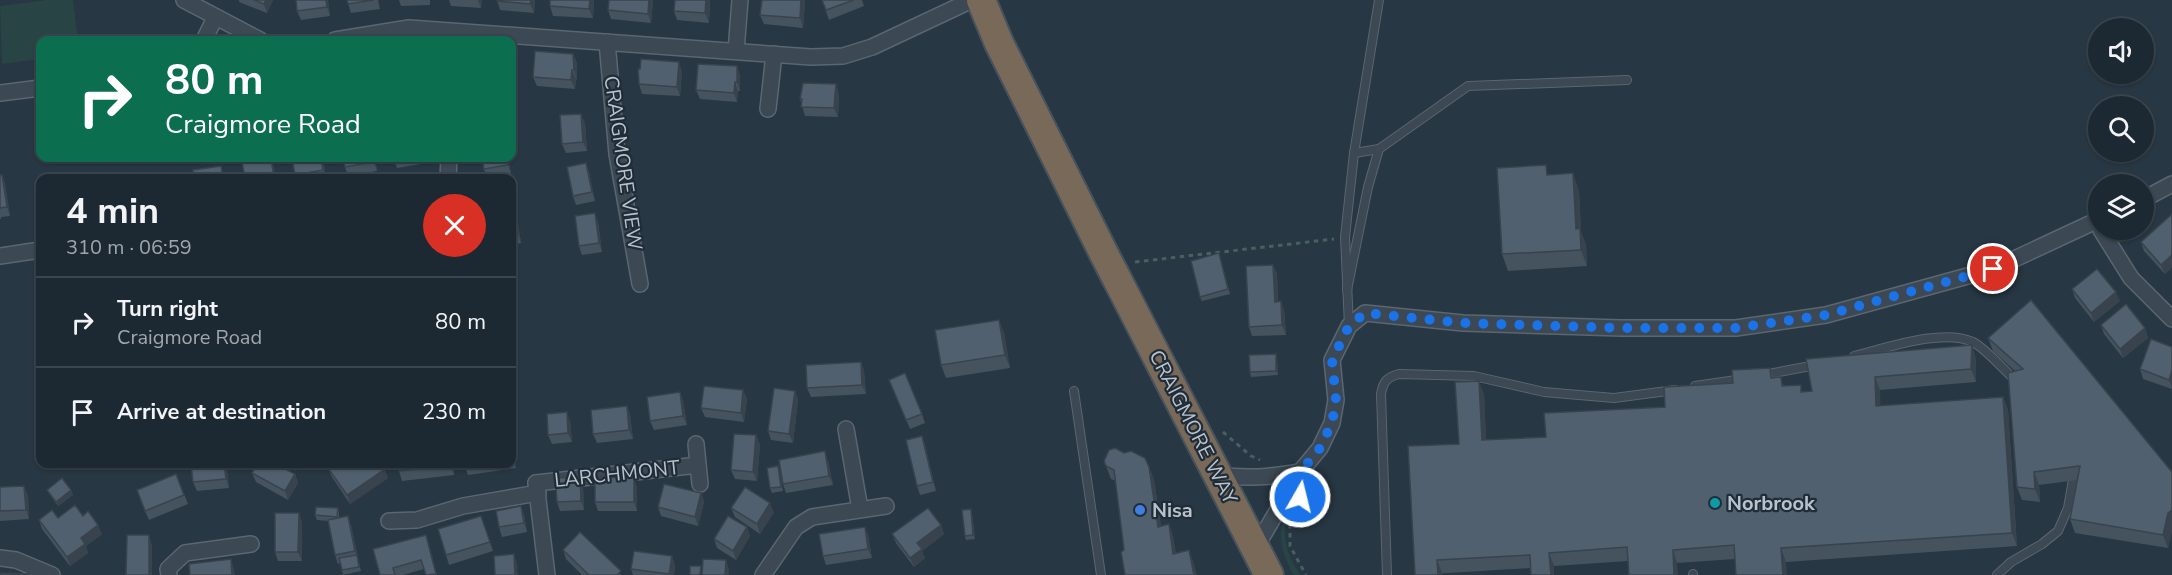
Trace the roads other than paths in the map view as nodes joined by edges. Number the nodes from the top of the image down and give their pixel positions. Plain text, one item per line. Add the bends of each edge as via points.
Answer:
1 (184, 0) edge
2 (740, 0) edge
3 (972, 0) edge
4 (981, 0) edge
5 (1379, 0) edge
6 (215, 18) junction
7 (206, 36) edge
8 (252, 36) edge
9 (360, 36) edge
10 (447, 36) edge
11 (516, 39) edge
12 (607, 42) junction
13 (736, 51) junction
14 (774, 54) junction
15 (1627, 80) dead end
16 (36, 88) edge
17 (0, 93) edge
18 (768, 109) dead end
19 (1379, 149) junction
20 (1354, 153) junction
21 (2172, 184) edge
22 (2154, 194) edge
23 (2088, 228) edge
24 (2108, 240) edge
25 (36, 251) edge
26 (0, 256) edge
27 (640, 284) dead end
28 (1347, 290) junction
29 (2172, 319) edge
30 (1349, 326) junction
31 (1846, 358) edge
32 (1823, 363) edge
33 (2020, 385) edge
34 (1074, 391) dead end
35 (846, 429) dead end
36 (696, 444) dead end
37 (698, 465) junction
38 (1300, 472) junction
39 (1218, 475) junction
40 (2073, 480) edge
41 (536, 483) junction
42 (700, 484) dead end
43 (886, 506) dead end
44 (860, 509) junction
45 (389, 521) dead end
46 (251, 544) dead end
47 (1255, 549) junction
48 (0, 558) edge
49 (52, 575) edge
50 (168, 575) edge
51 (547, 575) edge
52 (763, 575) edge
53 (1101, 575) edge
54 (1269, 575) edge
55 (1387, 575) edge
56 (1997, 575) edge

1 - 6 street
2 - 13 street
3 - 14 street via 872,47 843,56
4 - 39 highway, CRAIGMORE WAY, bridge via 1104,254 1127,270
5 - 20 lane
6 - 7 street
6 - 8 street
9 - 10 street via 409,28
11 - 12 street
12 - 13 street
12 - 27 street, CRAIGMORE VIEW via 617,154
13 - 14 street
14 - 18 street
15 - 19 lane via 1468,86
16 - 17 street
19 - 20 lane
19 - 28 lane
20 - 28 lane via 1345,237
21 - 22 street
23 - 30 street via 1993,269 1826,315 1736,328 1463,323 1365,313
24 - 29 street via 2131,278
25 - 26 street
28 - 30 lane
30 - 38 street via 1332,360 1336,400 1332,423 1320,448
31 - 33 lane via 1926,339 1962,338 1975,343
32 - 55 lane via 1614,398 1544,392 1474,376 1391,376 1381,394
34 - 53 lane
35 - 44 street
36 - 37 street, LARCHMONT
37 - 41 street, LARCHMONT
37 - 42 street, LARCHMONT
38 - 39 street via 1245,478
38 - 47 street
39 - 47 highway, CRAIGMORE WAY
40 - 56 lane via 2068,508 2058,531
41 - 45 street, LARCHMONT via 417,520
41 - 51 street, LARCHMONT
43 - 44 street
44 - 52 street via 812,517 796,527
46 - 50 street via 185,553 168,569
47 - 54 highway, CRAIGMORE WAY
48 - 49 street via 16,560

